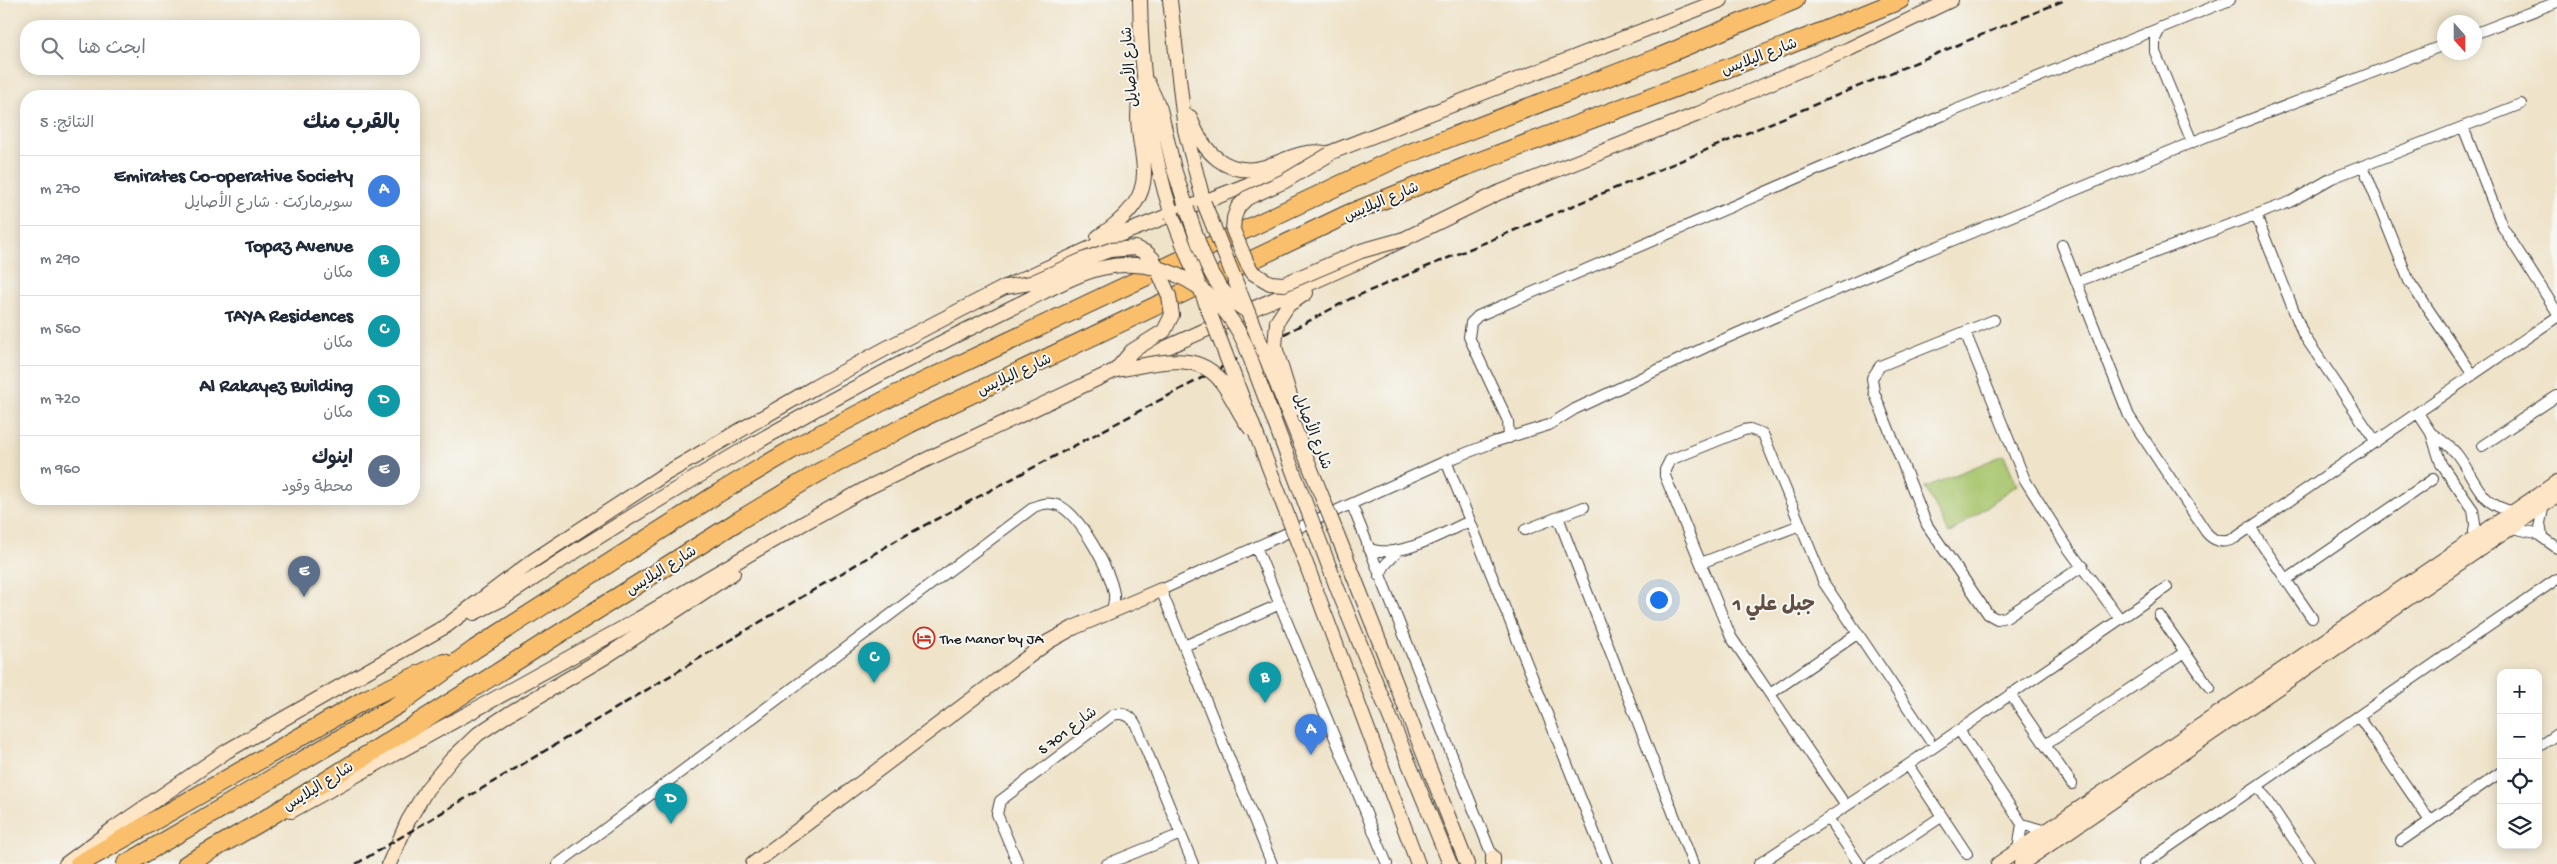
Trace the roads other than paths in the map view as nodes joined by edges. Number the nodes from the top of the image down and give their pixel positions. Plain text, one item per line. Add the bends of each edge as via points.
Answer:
1 (1140, 0) edge
2 (1170, 0) edge
3 (1721, 0) edge
4 (1796, 0) edge
5 (1900, 0) edge
6 (1951, 0) edge
7 (2230, 0) edge
8 (2557, 2) edge
9 (2161, 27) junction
10 (2482, 31) edge
11 (2136, 37) junction
12 (2437, 49) edge
13 (2155, 52) junction
14 (1144, 78) junction
15 (1180, 96) junction
16 (2522, 104) dead end
17 (2463, 127) junction
18 (2192, 142) junction
19 (1330, 154) junction
20 (2363, 166) junction
21 (1204, 203) junction
22 (1187, 209) junction
23 (1172, 215) junction
24 (2256, 215) junction
25 (1404, 239) junction
26 (2062, 245) dead end
27 (1067, 258) junction
28 (1353, 264) junction
29 (2076, 282) junction
30 (1005, 287) junction
31 (1247, 311) junction
32 (2557, 312) edge
33 (2557, 317) edge
34 (1994, 320) dead end
35 (1214, 326) junction
36 (1965, 332) junction
37 (1116, 370) junction
38 (2473, 375) junction
39 (2557, 396) edge
40 (2418, 413) junction
41 (1296, 430) junction
42 (2431, 433) junction
43 (1259, 436) junction
44 (1509, 438) junction
45 (2376, 442) junction
46 (2482, 446) dead end
47 (1446, 461) junction
48 (2467, 472) junction
49 (2433, 479) dead end
50 (2453, 482) junction
51 (2557, 482) edge
52 (2557, 496) edge
53 (1352, 505) junction
54 (2544, 505) junction
55 (1584, 507) dead end
56 (2513, 511) junction
57 (1558, 517) junction
58 (1470, 521) junction
59 (1800, 524) junction
60 (2250, 528) junction
61 (2512, 528) junction
62 (1526, 530) dead end
63 (2542, 536) junction
64 (2473, 538) junction
65 (770, 542) junction
66 (1256, 547) junction
67 (1368, 548) junction
68 (2557, 548) edge
69 (1397, 552) junction
70 (1701, 563) junction
71 (2083, 566) junction
72 (1379, 576) junction
73 (2286, 580) junction
74 (2557, 580) edge
75 (2167, 587) dead end
76 (1161, 590) junction
77 (1278, 605) junction
78 (1111, 613) junction
79 (2158, 615) dead end
80 (459, 618) junction
81 (2312, 618) dead end
82 (2120, 619) junction
83 (1857, 634) junction
84 (1184, 646) junction
85 (474, 649) junction
86 (2185, 652) junction
87 (2210, 688) dead end
88 (1770, 694) junction
89 (2010, 694) junction
90 (2358, 717) junction
91 (1959, 730) junction
92 (2557, 734) edge
93 (1929, 739) dead end
94 (2542, 744) edge
95 (2045, 745) junction
96 (1908, 765) junction
97 (2497, 775) edge
98 (2072, 784) dead end
99 (2258, 786) junction
100 (1846, 806) junction
101 (1941, 817) junction
102 (1828, 818) junction
103 (264, 820) junction
104 (2430, 821) junction
105 (2022, 824) junction
106 (2046, 831) junction
107 (1181, 834) junction
108 (2401, 841) dead end
109 (2018, 850) junction
110 (1967, 854) dead end
111 (2035, 859) edge
112 (1494, 862) edge
113 (66, 864) edge
114 (79, 864) edge
115 (126, 864) edge
116 (187, 864) edge
117 (389, 864) edge
118 (558, 864) edge
119 (754, 864) edge
120 (1018, 864) edge
121 (1107, 864) edge
122 (1193, 864) edge
123 (1272, 864) edge
124 (1387, 864) edge
125 (1418, 864) edge
126 (1450, 864) edge
127 (1467, 864) edge
128 (1607, 864) edge
129 (1693, 864) edge
130 (1759, 864) edge
131 (1859, 864) edge
132 (1870, 864) edge
133 (1998, 864) edge
134 (2021, 864) edge
135 (2144, 864) edge
136 (2310, 864) edge

1 - 14 main road, شارع الأصايل
2 - 15 main road, شارع الأصايل
3 - 19 main road
4 - 85 highway, شارع اليلايس via 1662,56 1397,158 893,396 803,443 717,494
5 - 103 highway, شارع اليلايس via 1348,214 909,424 738,521
6 - 25 main road via 1849,50 1531,180
7 - 9 street
8 - 10 street
9 - 11 street
9 - 13 street via 2155,39
11 - 13 street
11 - 44 street via 1953,111 1478,316 1471,323 1469,337 1508,421
12 - 18 street
13 - 18 street
14 - 22 main road via 1158,100
14 - 23 main road, شارع الأصايل via 1158,166
14 - 27 main road via 1138,105 1145,160 1139,195 1120,222
15 - 19 main road via 1201,144 1230,166 1257,168 1306,153
15 - 21 main road, شارع الأصايل via 1191,158
16 - 17 street
17 - 20 street
17 - 32 street via 2502,226
18 - 44 street via 1706,346 1575,409 1549,425
19 - 21 main road, bridge
19 - 25 main road, bridge via 1293,177 1248,198 1238,207 1234,230 1253,274 1270,283 1284,284 1361,251
20 - 24 street
20 - 38 street via 2409,281
21 - 22 main road
21 - 31 main road, شارع الأصايل, bridge
22 - 23 main road
22 - 31 main road, bridge via 1214,281 1232,302
23 - 27 main road
23 - 35 main road, شارع الأصايل, bridge
24 - 29 street
24 - 45 street via 2303,334
25 - 28 main road, bridge
26 - 29 street
27 - 30 main road, bridge
28 - 31 main road
28 - 41 main road, bridge via 1335,279 1293,301 1277,322 1275,347 1293,401
29 - 60 street via 2131,420 2206,532 2213,539 2227,541
30 - 37 main road, bridge via 1039,280 1110,250 1135,248 1147,253 1153,259 1169,296 1172,315 1164,331 1132,351
30 - 80 main road via 815,387 665,474 528,564
31 - 35 main road, bridge
31 - 41 main road, شارع الأصايل, bridge
33 - 38 street
34 - 36 street
35 - 37 main road, bridge
35 - 43 main road, شارع الأصايل, bridge
36 - 71 street via 2022,473 2068,548
36 - 71 street via 1880,366 1872,378 1874,392 1927,525 1988,614 1997,618 2006,617
37 - 43 main road, bridge via 1180,360 1203,366 1221,381 1239,413
37 - 65 main road via 867,488
38 - 40 street
39 - 46 street
40 - 42 street
40 - 45 street
41 - 127 main road, شارع الأصايل, bridge
42 - 48 street via 2453,449
42 - 50 street via 2441,464
43 - 125 main road, شارع الأصايل, bridge
44 - 47 street
45 - 60 street
47 - 53 street
47 - 58 street
48 - 50 street
48 - 56 street via 2486,500
49 - 73 street
50 - 64 street via 2473,510
51 - 56 main road
52 - 54 main road
53 - 66 street
53 - 67 street
54 - 61 main road
54 - 63 street
55 - 57 street
56 - 64 main road
57 - 62 street
57 - 129 street
58 - 69 street
58 - 128 street
59 - 70 street
59 - 70 street via 1766,440 1757,430 1744,430 1670,460 1665,470
59 - 83 street via 1824,583
60 - 73 street
61 - 63 street
61 - 111 main road
63 - 68 street
64 - 106 main road
65 - 103 main road via 428,737 304,805
65 - 117 main road via 723,580 606,657 478,734 427,789
66 - 76 street
66 - 77 street
67 - 69 street
67 - 72 street
69 - 72 street
70 - 88 street via 1731,637
71 - 82 street
72 - 112 street
73 - 81 street
74 - 90 street
75 - 82 street
76 - 78 main road
76 - 84 street
77 - 84 street
77 - 124 street
78 - 118 street via 1114,598 1110,583 1100,558 1080,528 1060,507 1050,504 1034,507
78 - 119 main road via 1048,642
79 - 86 street
80 - 113 main road via 227,751
80 - 126 main road, bridge via 502,599 688,481 905,360 1092,271 1120,265 1152,267 1176,274 1199,286 1226,312 1245,344 1341,598
82 - 89 street
83 - 88 street
83 - 93 street
84 - 123 street
85 - 114 highway via 366,699
85 - 115 highway, شارع اليلايس via 392,708
86 - 87 street
86 - 95 street
88 - 100 street
89 - 91 street
89 - 95 street
90 - 99 street
90 - 104 street
91 - 96 street
91 - 105 street
92 - 94 street
95 - 98 street
96 - 100 street
96 - 101 street
97 - 104 street
99 - 135 street
99 - 136 street
100 - 102 street
101 - 110 street
101 - 132 street
102 - 130 street
102 - 131 street
103 - 116 highway, شارع اليلايس
104 - 108 street
105 - 106 street
105 - 109 street
106 - 109 main road
107 - 120 street, S 701 شارع via 1135,722 1127,715 1116,714 998,804 997,814
107 - 121 street
107 - 122 street, S 701 شارع
109 - 133 main road
111 - 134 main road

